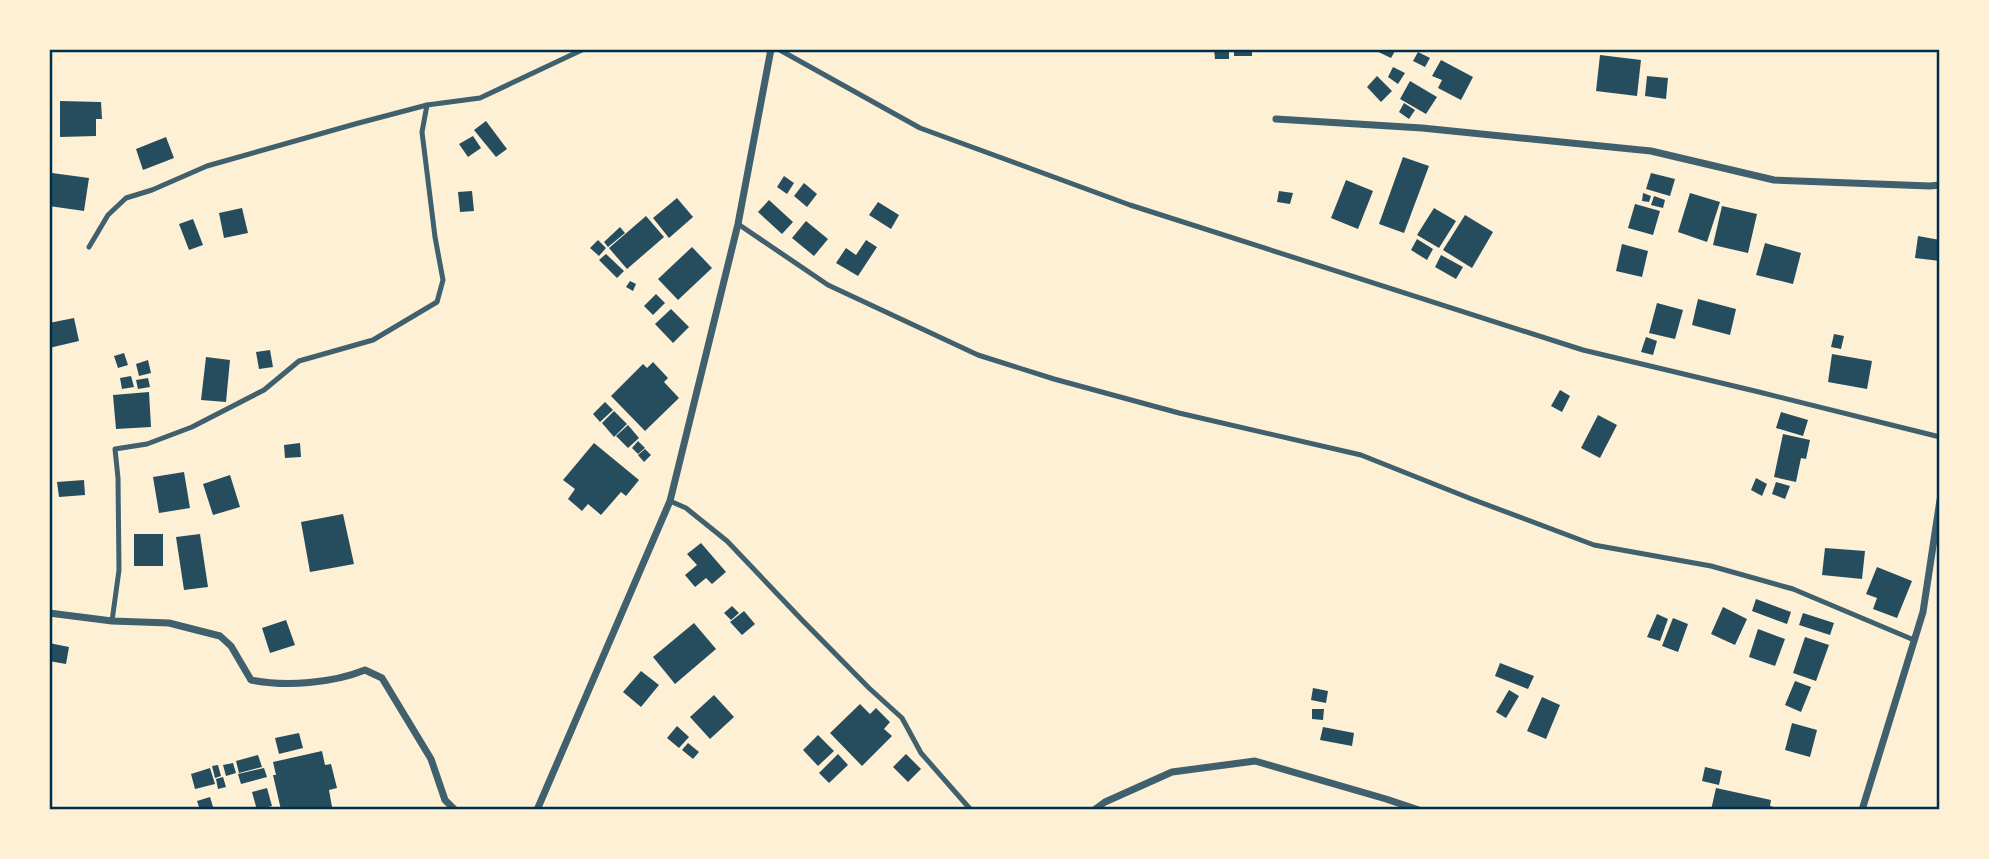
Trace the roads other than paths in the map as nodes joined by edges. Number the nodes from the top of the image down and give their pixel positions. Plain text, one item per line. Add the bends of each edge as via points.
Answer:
1 (584, 49) edge
2 (771, 49) edge
3 (778, 49) edge
4 (427, 105) junction
5 (1276, 119) dead end
6 (1940, 185) edge
7 (738, 224) junction
8 (89, 247) dead end
9 (1940, 437) edge
10 (1940, 500) edge
11 (670, 501) junction
12 (49, 613) edge
13 (111, 621) junction
14 (1914, 640) junction
15 (455, 810) edge
16 (537, 810) edge
17 (971, 810) edge
18 (1094, 810) edge
19 (1419, 810) edge
20 (1862, 810) edge

1 - 4 lane via 480,98
2 - 7 street
3 - 9 lane via 920,128 1130,205 1583,351
4 - 8 lane via 207,166 125,198 108,215
4 - 13 lane via 422,132 443,280 437,302 373,340 299,361 264,390 192,427 147,444 115,449 119,570
5 - 6 street via 1651,151 1774,180
7 - 11 street
7 - 14 lane via 828,285 978,355 1179,413 1361,455 1594,545 1711,566 1793,589
10 - 14 street via 1923,612
11 - 16 street
11 - 17 lane via 727,541 902,718 921,753
12 - 13 street
13 - 15 street via 169,623 220,636 251,680 301,683 365,670 382,678 431,759 445,800
14 - 20 street
18 - 19 street via 1172,772 1255,761

